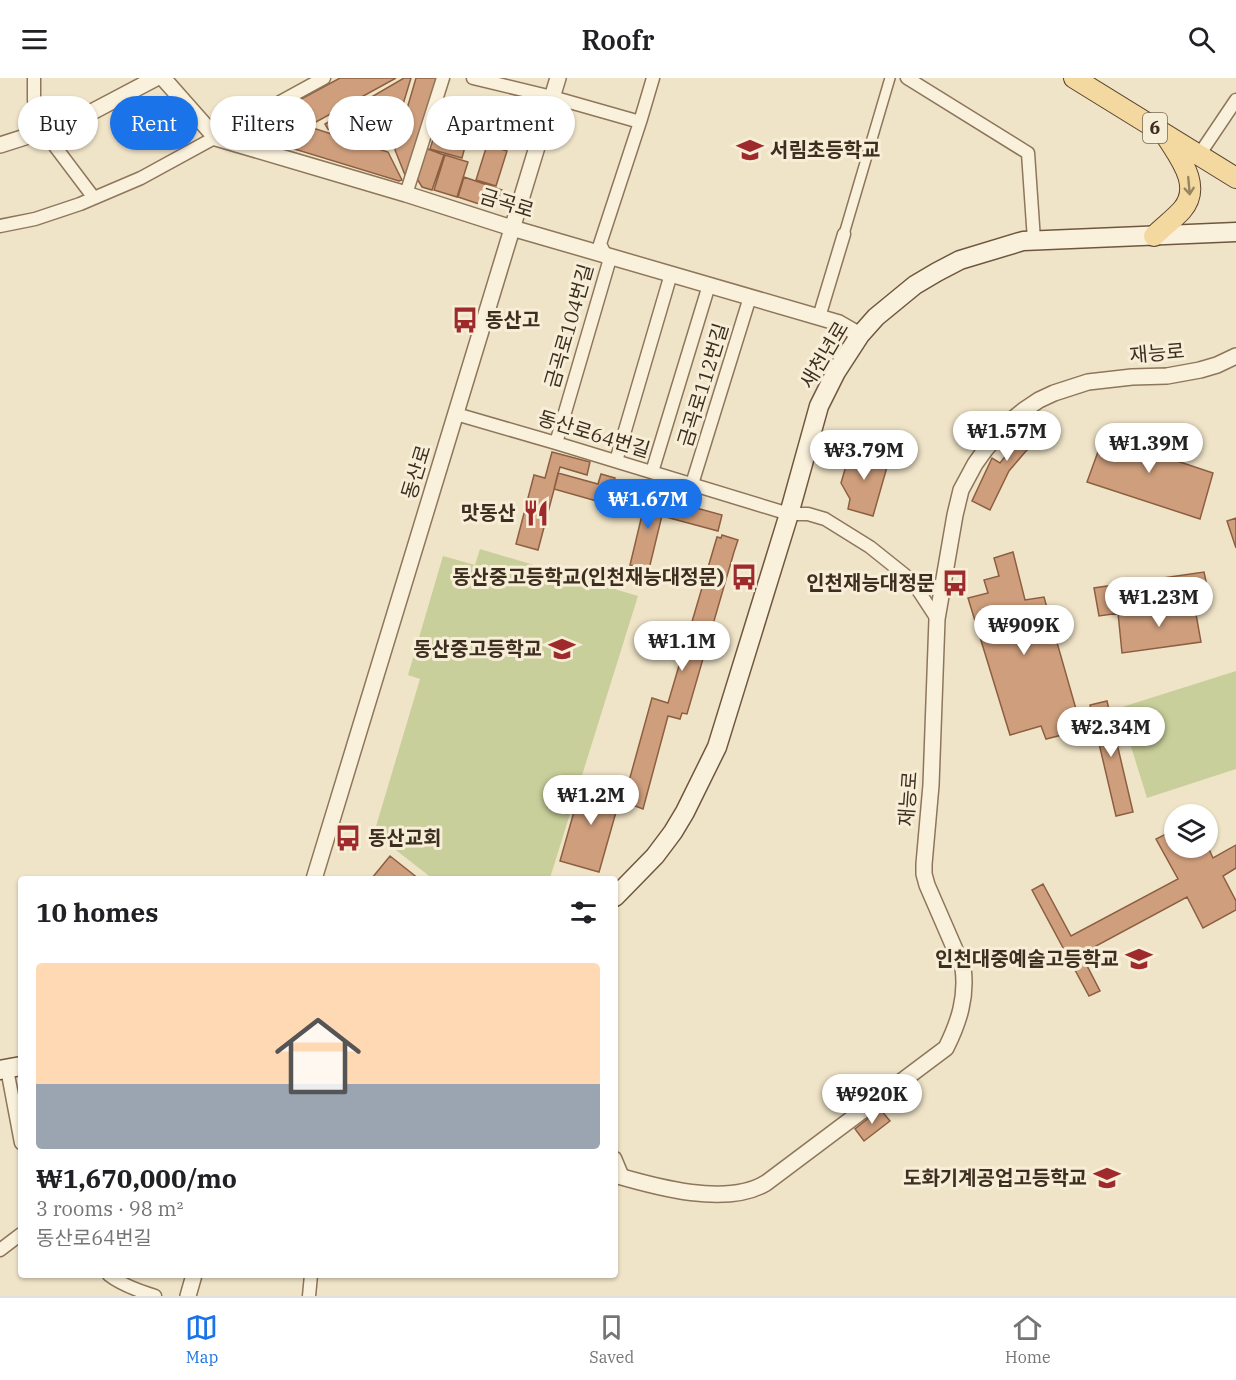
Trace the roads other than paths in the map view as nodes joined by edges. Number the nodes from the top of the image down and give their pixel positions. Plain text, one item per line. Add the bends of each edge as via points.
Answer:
1 (34, 78) edge
2 (156, 78) edge
3 (163, 78) edge
4 (324, 78) edge
5 (443, 78) edge
6 (472, 78) edge
7 (558, 78) edge
8 (653, 78) edge
9 (890, 78) edge
10 (907, 78) edge
11 (1074, 78) edge
12 (34, 96) edge
13 (292, 96) edge
14 (548, 96) edge
15 (552, 96) edge
16 (1236, 100) edge
17 (575, 104) edge
18 (98, 109) edge
19 (640, 122) junction
20 (210, 131) edge
21 (1164, 134) junction
22 (18, 140) edge
23 (210, 141) edge
24 (0, 145) edge
25 (58, 150) edge
26 (257, 150) edge
27 (536, 150) edge
28 (1199, 155) junction
29 (1236, 178) edge
30 (406, 194) junction
31 (94, 198) junction
32 (0, 226) edge
33 (512, 228) junction
34 (1236, 232) edge
35 (844, 234) joint
36 (1154, 236) junction
37 (1034, 240) junction
38 (604, 254) junction
39 (672, 274) junction
40 (709, 285) junction
41 (750, 297) junction
42 (819, 317) junction
43 (860, 335) junction
44 (1236, 356) edge
45 (456, 414) junction
46 (556, 443) junction
47 (616, 461) junction
48 (652, 472) junction
49 (692, 484) junction
50 (789, 514) junction
51 (937, 619) junction
52 (315, 876) edge
53 (618, 894) edge
54 (9, 1069) edge
55 (18, 1124) edge
56 (619, 1176) edge
57 (18, 1236) edge
58 (0, 1250) edge
59 (113, 1278) edge
60 (193, 1278) edge
61 (311, 1278) edge
62 (154, 1296) edge
63 (188, 1296) edge
64 (309, 1296) edge

1 - 12 street
2 - 18 street
3 - 20 street
4 - 13 street
5 - 30 street
6 - 14 street
7 - 15 street, 동산로
8 - 19 street, 금곡로104번길
9 - 35 street
10 - 37 street via 1028,153
11 - 21 main road, 6
16 - 28 street
17 - 19 street
19 - 38 street, 금곡로104번길 via 600,244
21 - 28 main road, 6
21 -> 36 main road via 1189,176 1191,194 1184,208
22 - 24 street
23 - 31 street
25 - 31 street
26 - 30 street, 금곡로
27 - 33 street, 동산로
28 - 29 main road, 6
30 - 33 street, 금곡로
31 - 32 street via 35,219
33 - 38 street, 금곡로
33 - 45 street, 동산로
34 - 36 main road, 새천년로
35 - 42 street
36 - 37 main road, 새천년로
37 - 43 main road, 새천년로 via 991,249 937,272 895,300
38 - 39 street, 금곡로
38 - 46 street, 금곡로104번길 via 609,262
39 - 40 street, 금곡로
39 - 47 street
40 - 41 street, 금곡로
40 - 48 street
41 - 42 street, 금곡로
41 - 49 street, 금곡로112번길
42 - 43 street, 금곡로
43 - 50 main road, 새천년로 via 819,406
44 - 51 street, 재능로 via 1178,374 1088,382 1039,400 1008,423 975,464 961,490
45 - 46 street, 동산로64번길
45 - 52 street, 동산로
46 - 47 street, 동산로64번길
47 - 48 street, 동산로64번길
48 - 49 street, 동산로64번길
49 - 50 street, 동산로64번길
50 - 51 street, 동산로64번길 via 825,519 870,547 910,579
50 - 53 main road, 새천년로 via 717,747 673,832
51 - 56 street, 재능로 via 932,786 924,874 965,981 960,1014 946,1048 753,1190 684,1192
54 - 55 street
57 - 58 street
59 - 62 street
60 - 63 street
61 - 64 street

